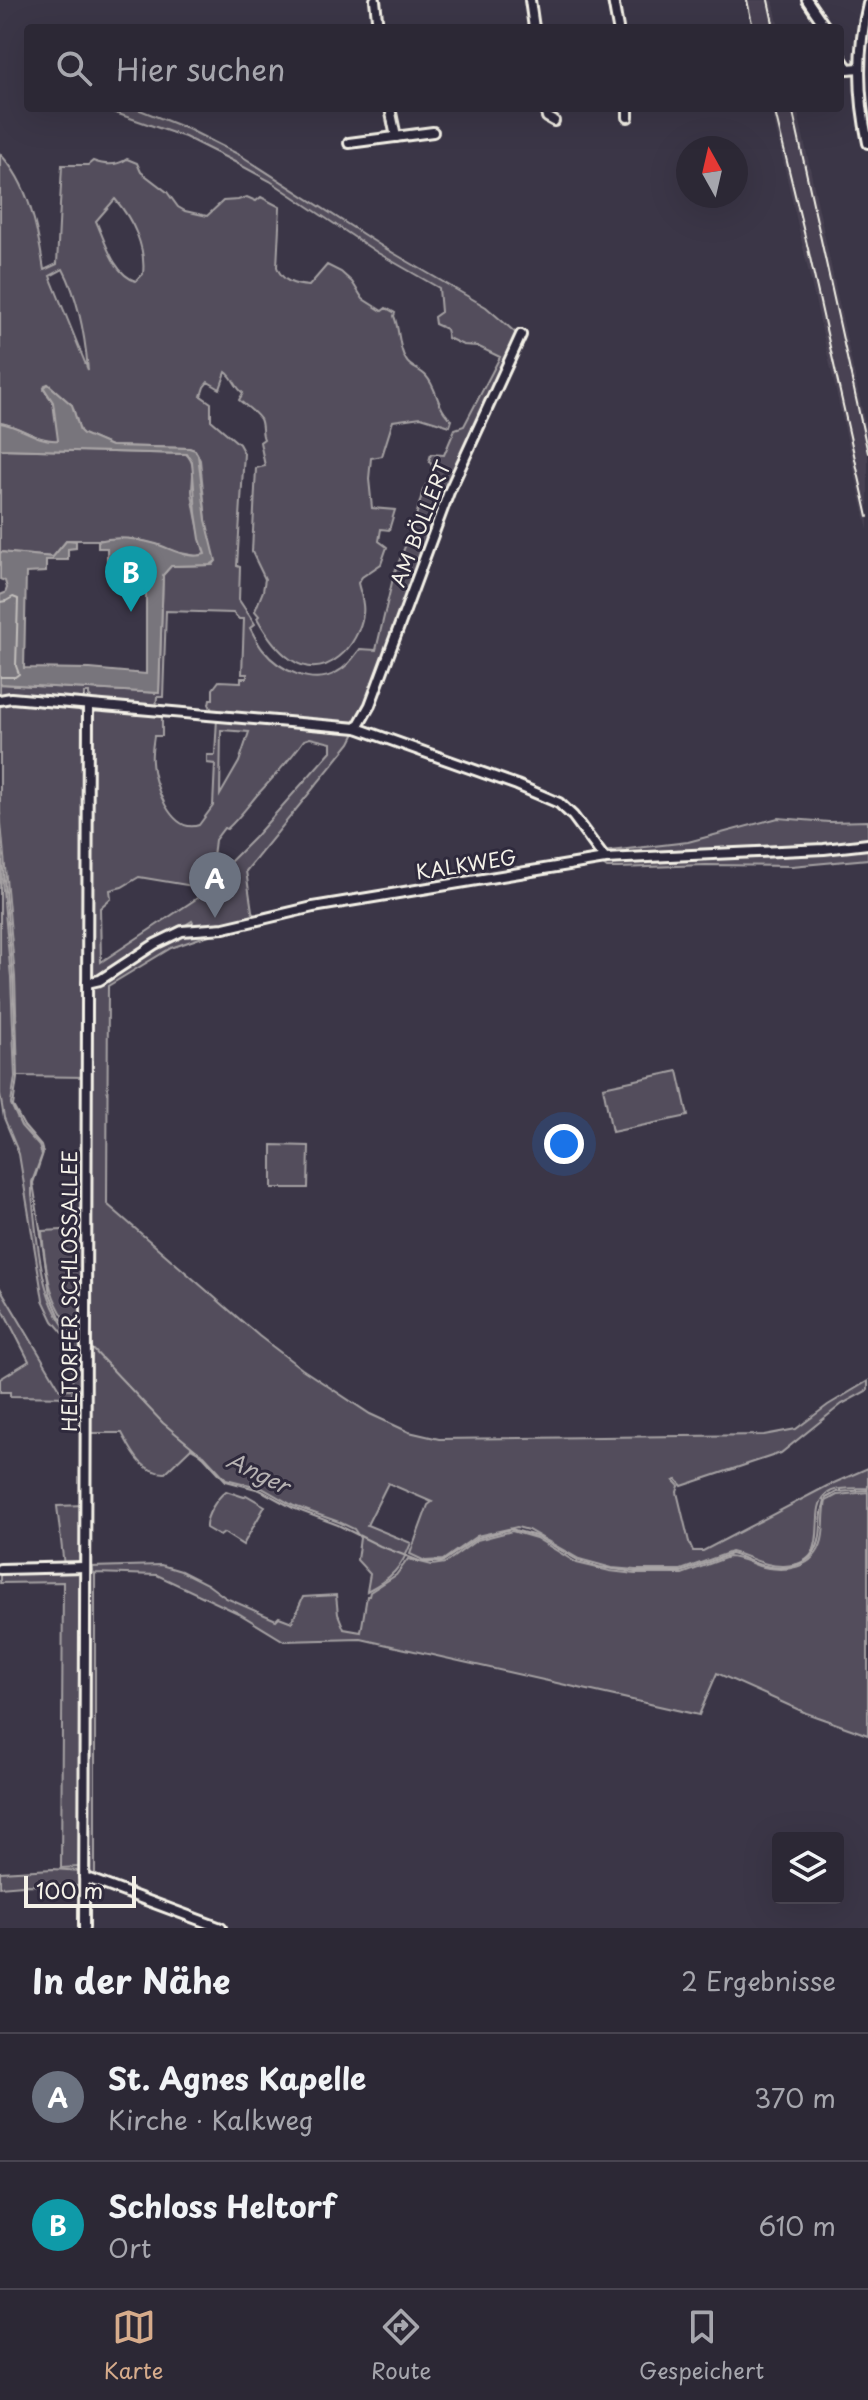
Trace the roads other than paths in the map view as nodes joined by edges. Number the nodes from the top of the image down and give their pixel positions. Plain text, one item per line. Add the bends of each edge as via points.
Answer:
1 (375, 0) edge
2 (530, 0) edge
3 (613, 0) edge
4 (807, 0) edge
5 (868, 4) edge
6 (378, 24) edge
7 (533, 24) edge
8 (617, 24) edge
9 (823, 24) edge
10 (844, 63) edge
11 (859, 68) junction
12 (391, 112) edge
13 (546, 112) edge
14 (554, 121) dead end
15 (433, 132) dead end
16 (396, 137) junction
17 (349, 143) dead end
18 (868, 143) edge
19 (521, 335) dead end
20 (0, 700) edge
21 (88, 705) junction
22 (357, 728) junction
23 (868, 844) edge
24 (605, 859) junction
25 (87, 983) junction
26 (85, 1567) junction
27 (0, 1569) edge
28 (84, 1877) junction
29 (84, 1928) edge
30 (221, 1928) edge

1 - 6 street
2 - 7 street
3 - 8 street
4 - 9 street
5 - 11 street
10 - 11 street via 848,69
11 - 18 street
12 - 16 street
13 - 14 street
15 - 16 street
16 - 17 street
19 - 22 street, AM BÖLLERT via 449,492
20 - 21 street
21 - 22 street
21 - 25 street, HELTORFER SCHLOSSALLEE
22 - 24 street via 559,803
23 - 24 street, KALKWEG
24 - 25 street, KALKWEG via 343,901 224,928 187,929
25 - 26 street, HELTORFER SCHLOSSALLEE
26 - 27 street
26 - 28 street, HELTORFER SCHLOSSALLEE
28 - 29 street, HELTORFER SCHLOSSALLEE
28 - 30 street

